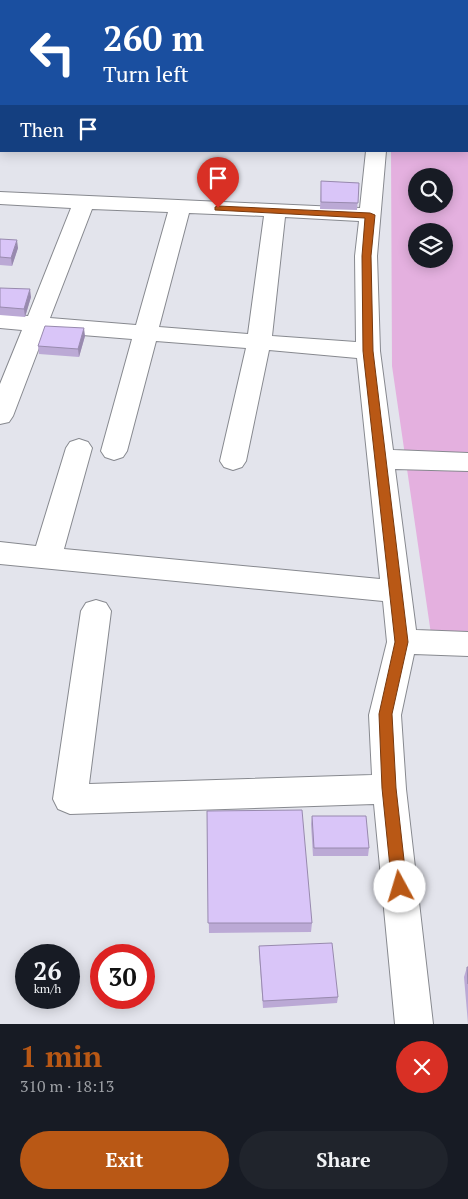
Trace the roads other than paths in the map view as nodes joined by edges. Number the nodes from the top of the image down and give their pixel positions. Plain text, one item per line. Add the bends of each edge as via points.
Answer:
1 (376, 152) edge
2 (0, 198) edge
3 (84, 202) junction
4 (180, 207) junction
5 (275, 211) junction
6 (370, 215) junction
7 (0, 321) edge
8 (38, 324) junction
9 (147, 333) junction
10 (259, 342) junction
11 (368, 351) junction
12 (0, 416) edge
13 (79, 448) dead end
14 (114, 451) dead end
15 (381, 459) junction
16 (232, 461) dead end
17 (468, 462) edge
18 (0, 553) edge
19 (46, 558) junction
20 (394, 591) junction
21 (96, 611) dead end
22 (402, 642) junction
23 (468, 644) edge
24 (389, 788) junction
25 (414, 1024) edge

1 - 6 street
2 - 3 street
3 - 4 street
3 - 8 street
4 - 5 street
4 - 9 street
5 - 6 street
5 - 10 street
6 - 11 street via 366,256
7 - 8 street
8 - 9 street
8 - 12 street
9 - 10 street
9 - 14 street
10 - 11 street
10 - 16 street
11 - 15 street
13 - 19 street
15 - 17 street
15 - 20 street
18 - 19 street
19 - 20 street
20 - 22 street
21 - 24 street via 70,799
22 - 23 street
22 - 24 street via 385,714
24 - 25 street

